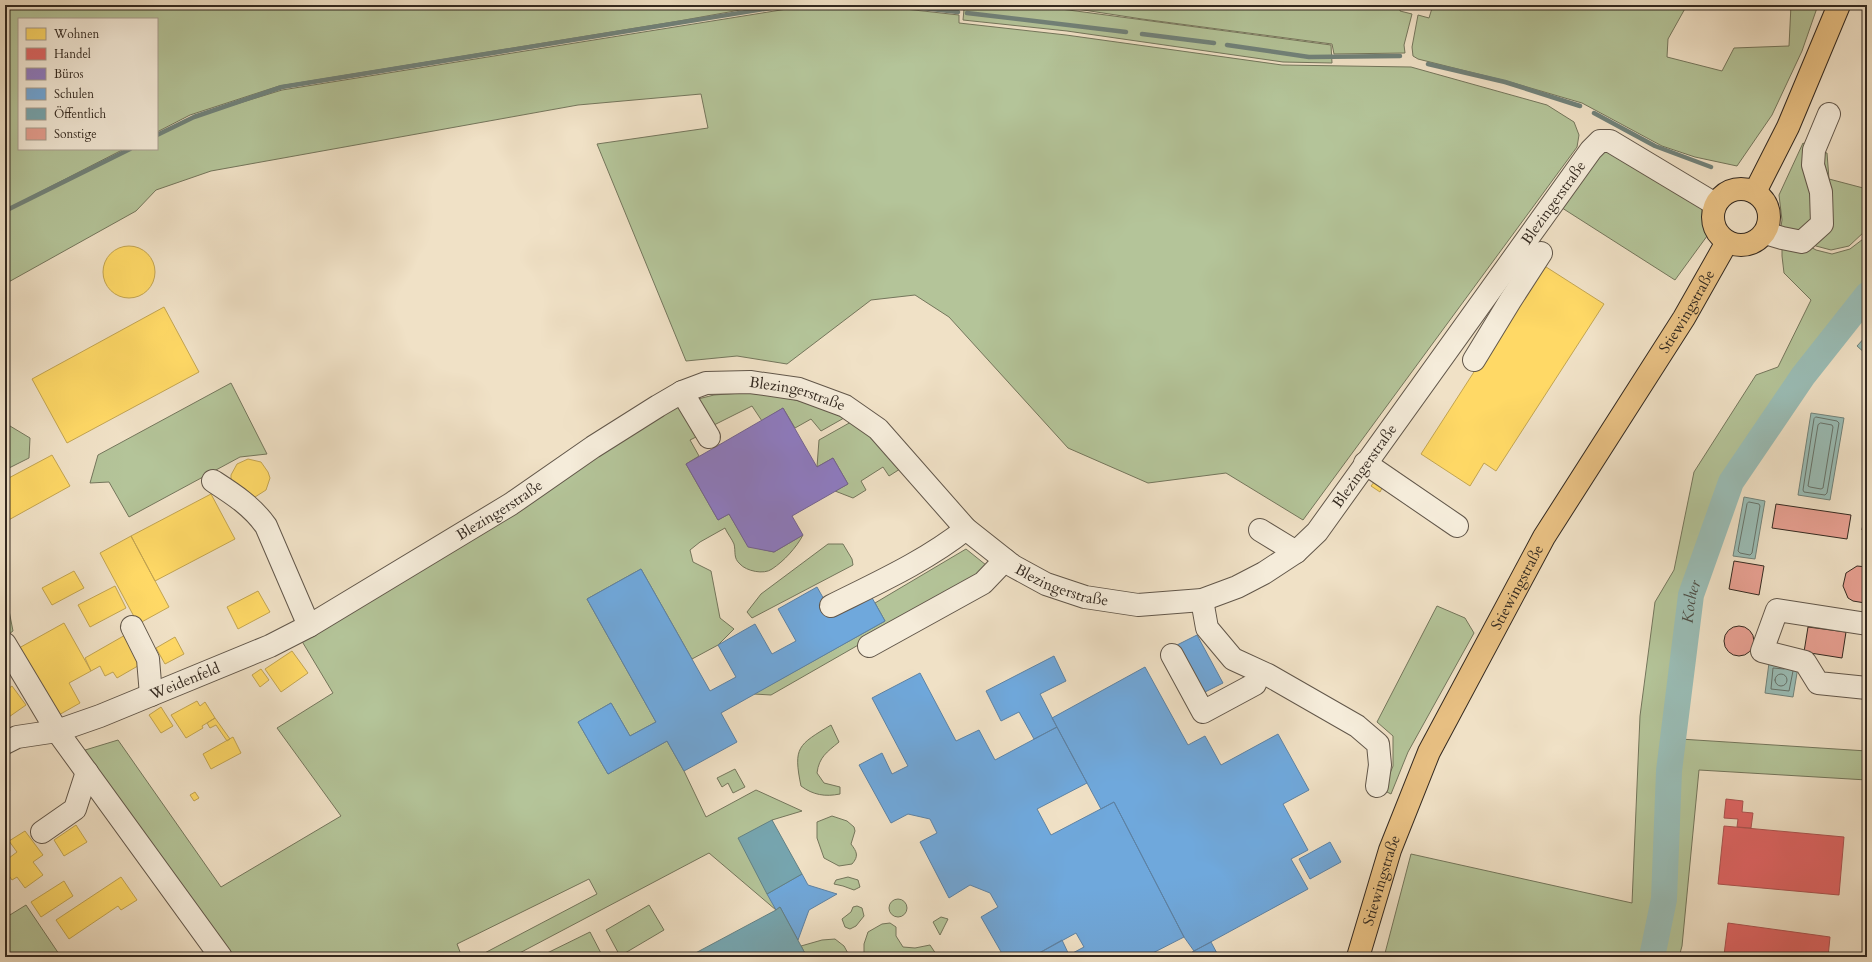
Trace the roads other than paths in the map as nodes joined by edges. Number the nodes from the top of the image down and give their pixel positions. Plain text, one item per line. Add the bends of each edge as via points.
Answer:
1 (1839, 5) edge
2 (1829, 114) dead end
3 (1755, 192) junction
4 (1715, 204) junction
5 (1765, 233) junction
6 (1727, 242) junction
7 (1541, 253) dead end
8 (1491, 290) junction
9 (1510, 301) junction
10 (1474, 360) dead end
11 (682, 392) junction
12 (709, 437) dead end
13 (1365, 463) junction
14 (213, 481) dead end
15 (1457, 526) dead end
16 (966, 529) junction
17 (1260, 530) dead end
18 (1296, 552) junction
19 (1005, 560) junction
20 (1202, 600) junction
21 (831, 606) dead end
22 (1867, 624) edge
23 (309, 626) junction
24 (132, 627) dead end
25 (5, 644) edge
26 (869, 646) dead end
27 (1172, 655) dead end
28 (1259, 672) junction
29 (1867, 688) edge
30 (152, 695) junction
31 (57, 731) junction
32 (6, 739) edge
33 (87, 772) junction
34 (1377, 786) dead end
35 (42, 832) dead end
36 (221, 957) edge
37 (1358, 957) edge

1 - 3 main road via 1788,127
2 - 5 street via 1814,150 1813,165 1821,192 1822,224 1802,242
3 - 4 main road via 1742,188 1733,190
3 - 5 main road via 1766,203 1769,212 1770,222
4 - 6 main road via 1713,225
4 - 8 street, Blezingerstraße via 1610,141 1600,141
5 - 6 main road via 1747,245 1738,246
6 - 37 main road, Stiewingstraße via 1684,318 1544,537 1429,752 1390,850
7 - 9 street
8 - 9 street
8 - 13 street, Blezingerstraße
9 - 10 street
11 - 12 street
11 - 16 street, Blezingerstraße via 706,384 750,382 799,389 845,406 878,429
11 - 23 street, Blezingerstraße via 593,447 511,504
13 - 15 street
13 - 18 street, Blezingerstraße via 1317,532
14 - 23 street via 240,499 262,521
16 - 19 street, Blezingerstraße
16 - 21 street via 947,544
17 - 18 street
18 - 20 street, Blezingerstraße via 1244,584
19 - 20 street, Blezingerstraße via 1046,584 1085,597 1138,606
19 - 26 street via 983,583
20 - 28 street via 1207,628 1222,647 1233,660
22 - 29 street via 1777,610 1762,651 1805,662 1818,683
23 - 30 street, Weidenfeld via 270,646
24 - 30 street via 148,659
25 - 31 street
27 - 28 street via 1203,712 1255,684
28 - 34 street via 1357,726 1378,744 1380,765
30 - 31 street, Weidenfeld
31 - 32 street, Weidenfeld
31 - 33 street
33 - 35 street via 75,809
33 - 36 street

